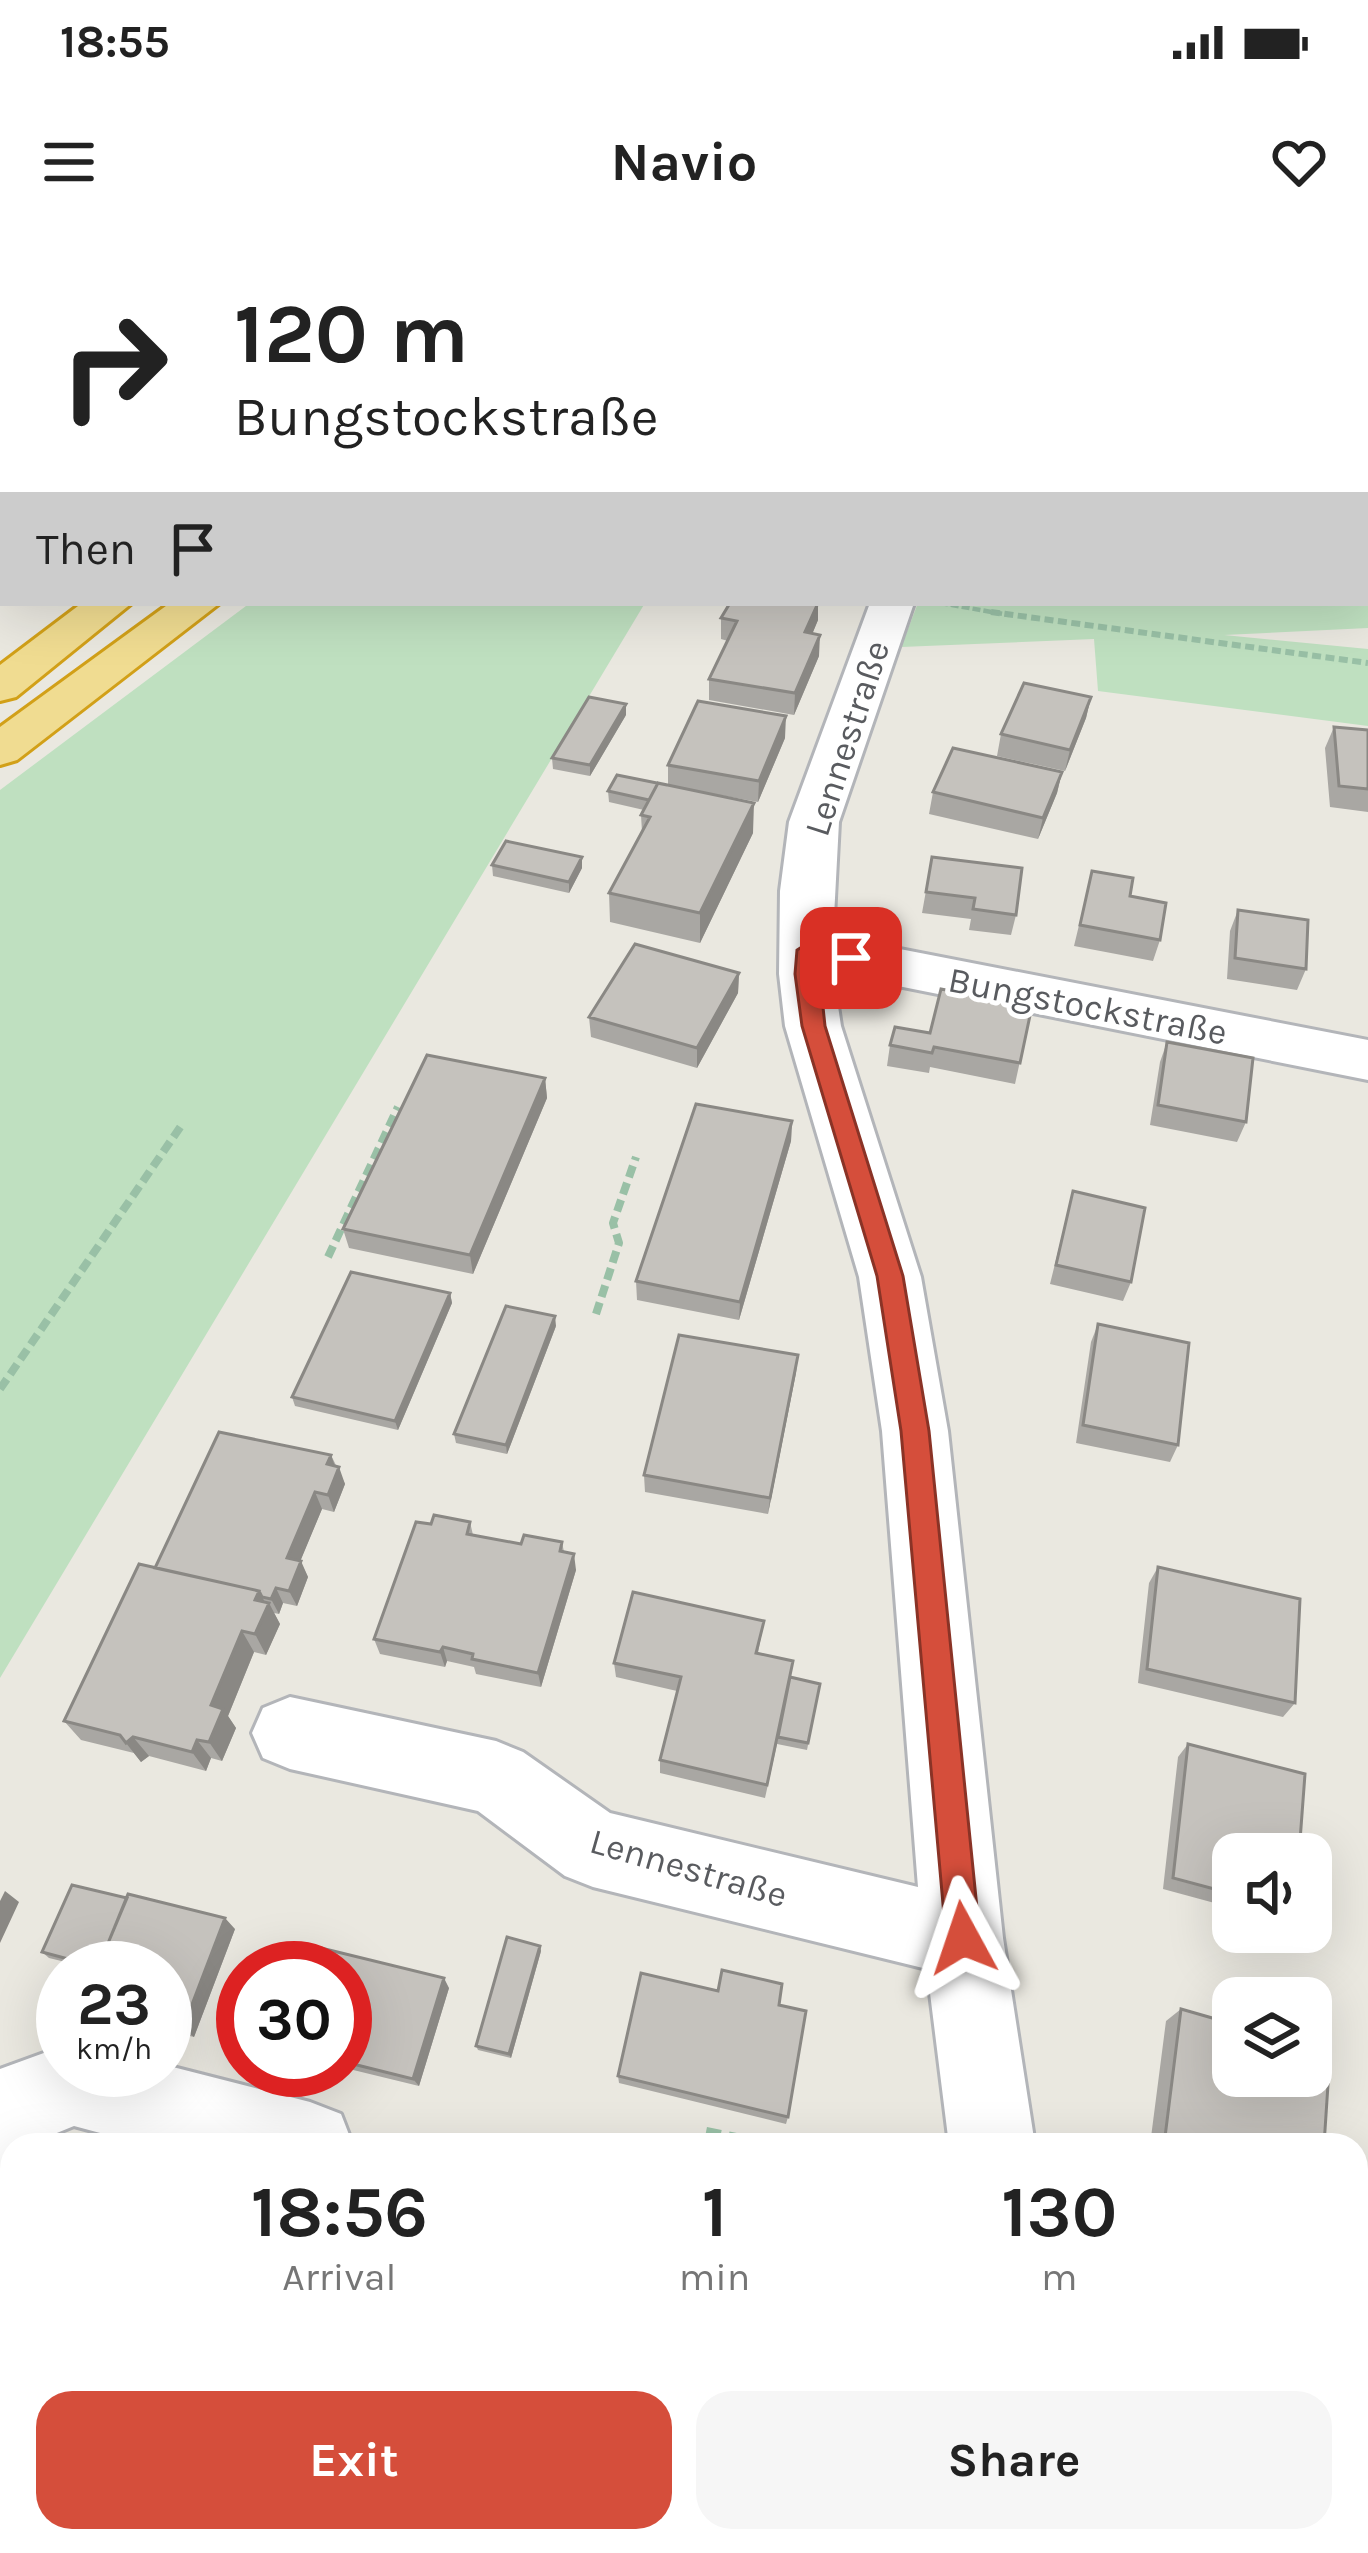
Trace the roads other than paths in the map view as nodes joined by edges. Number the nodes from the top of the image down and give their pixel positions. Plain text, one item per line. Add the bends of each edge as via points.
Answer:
1 (106, 606) edge
2 (194, 606) edge
3 (891, 606) edge
4 (0, 687) edge
5 (0, 749) edge
6 (808, 950) junction
7 (1368, 1060) edge
8 (290, 1733) dead end
9 (963, 1938) junction
10 (3, 2133) edge
11 (264, 2133) edge
12 (990, 2133) edge

1 - 4 highway
2 - 5 highway
3 - 6 street, Lennestraße via 814,822
6 - 7 street, Bungstockstraße
6 - 9 street, Lennestraße via 813,1026 890,1276 915,1431
8 - 9 street, Lennestraße via 496,1778 593,1848
9 - 12 street, Lennestraße
10 - 11 street via 17,2105 74,2084

